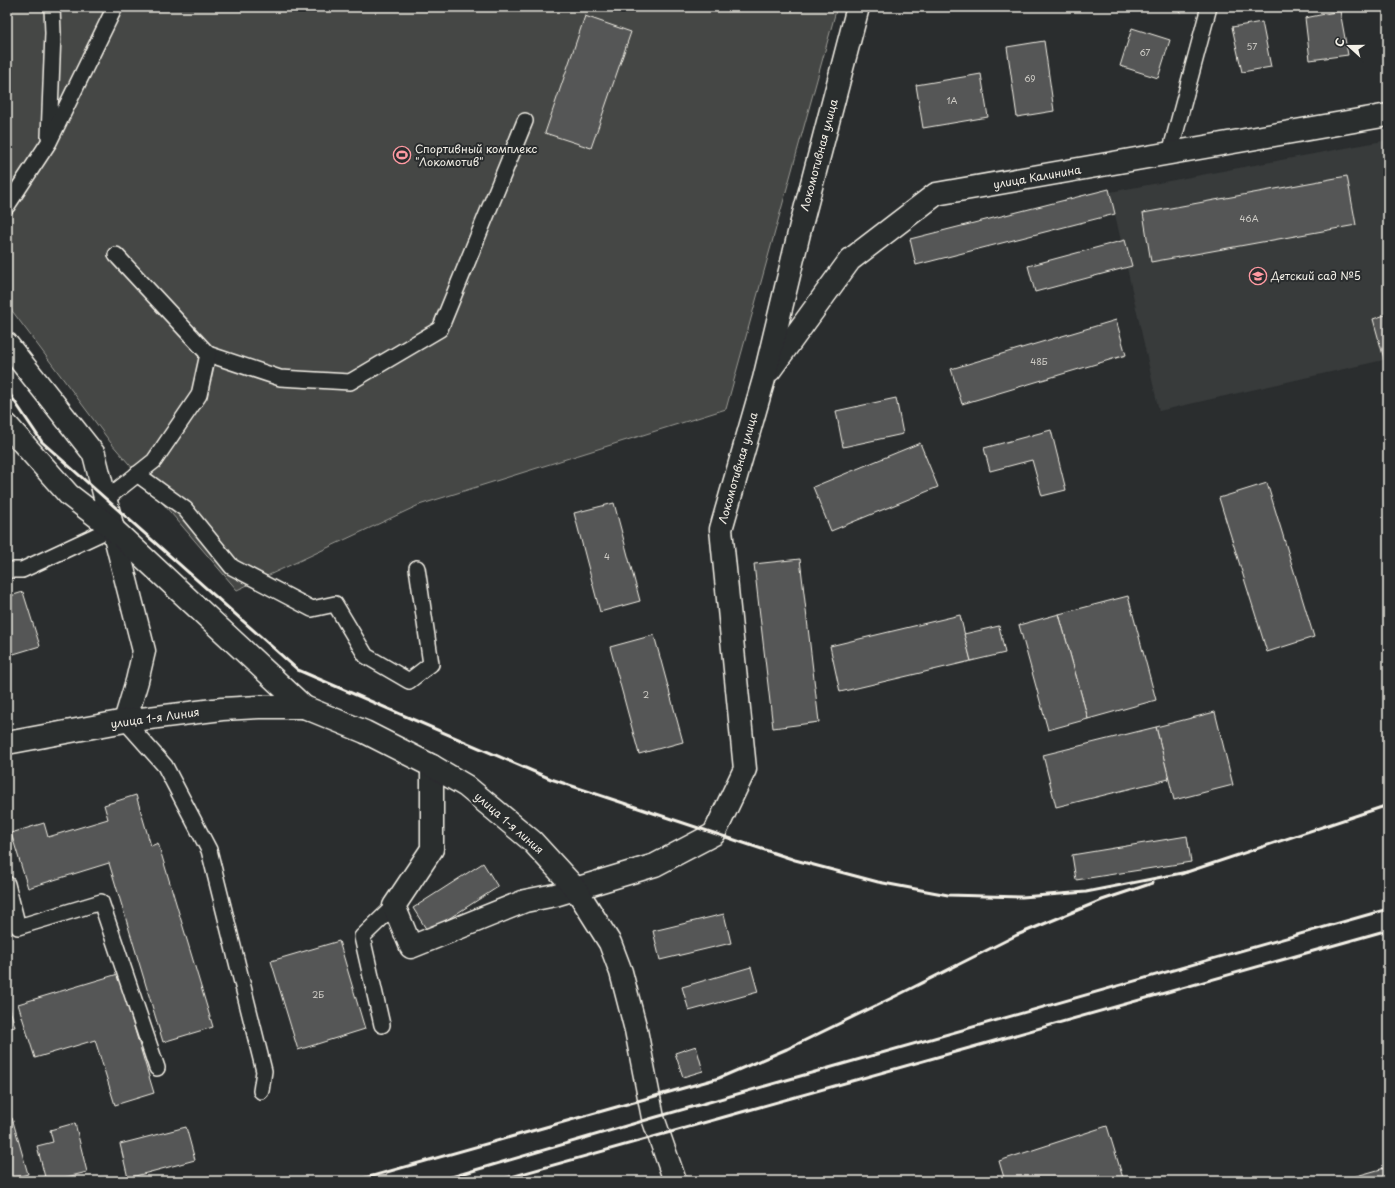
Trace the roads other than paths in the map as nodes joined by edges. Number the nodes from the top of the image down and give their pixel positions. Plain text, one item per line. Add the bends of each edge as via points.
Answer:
1 (52, 7) edge
2 (115, 7) edge
3 (858, 7) edge
4 (1208, 7) edge
5 (1388, 115) edge
6 (525, 121) dead end
7 (49, 142) junction
8 (1170, 153) junction
9 (7, 206) edge
10 (116, 255) dead end
11 (7, 344) edge
12 (208, 354) junction
13 (764, 379) junction
14 (7, 425) edge
15 (137, 474) junction
16 (106, 499) junction
17 (112, 528) junction
18 (417, 568) dead end
19 (7, 570) edge
20 (304, 707) junction
21 (125, 721) junction
22 (7, 743) edge
23 (432, 766) junction
24 (7, 884) edge
25 (576, 889) junction
26 (394, 906) junction
27 (382, 1025) dead end
28 (157, 1068) dead end
29 (261, 1091) dead end
30 (676, 1181) edge

1 - 7 lane
2 - 7 lane
3 - 13 street, Локомотивная улица
4 - 8 lane
5 - 8 street, улица Калинина
6 - 12 lane via 440,329 350,382 280,378
7 - 9 lane
8 - 13 street, улица Калинина via 936,194 850,260
10 - 12 lane
11 - 16 street via 94,454
12 - 15 lane via 199,395 154,461
13 - 25 street, Локомотивная улица via 721,529 745,769 714,834 655,865
14 - 17 street via 69,495
15 - 16 lane
15 - 18 lane via 185,509 232,567 312,610 335,604 366,656 409,681 431,664
16 - 17 street
17 - 19 lane via 22,570
17 - 20 street
17 - 21 street via 144,650
20 - 21 street, улица 1-я Линия via 259,706
20 - 23 street, улица 1-я линия via 365,732
21 - 22 street, улица 1-я Линия
21 - 29 lane via 165,766 209,850 264,1071
23 - 25 street, улица 1-я линия via 466,786 507,819 532,841
23 - 26 street via 432,849
24 - 28 lane via 18,927 101,902
25 - 26 street, Локомотивная улица via 525,901 411,947
25 - 30 street, улица 1-я линия via 610,943 621,972 636,1030 653,1118
26 - 27 lane via 362,937

